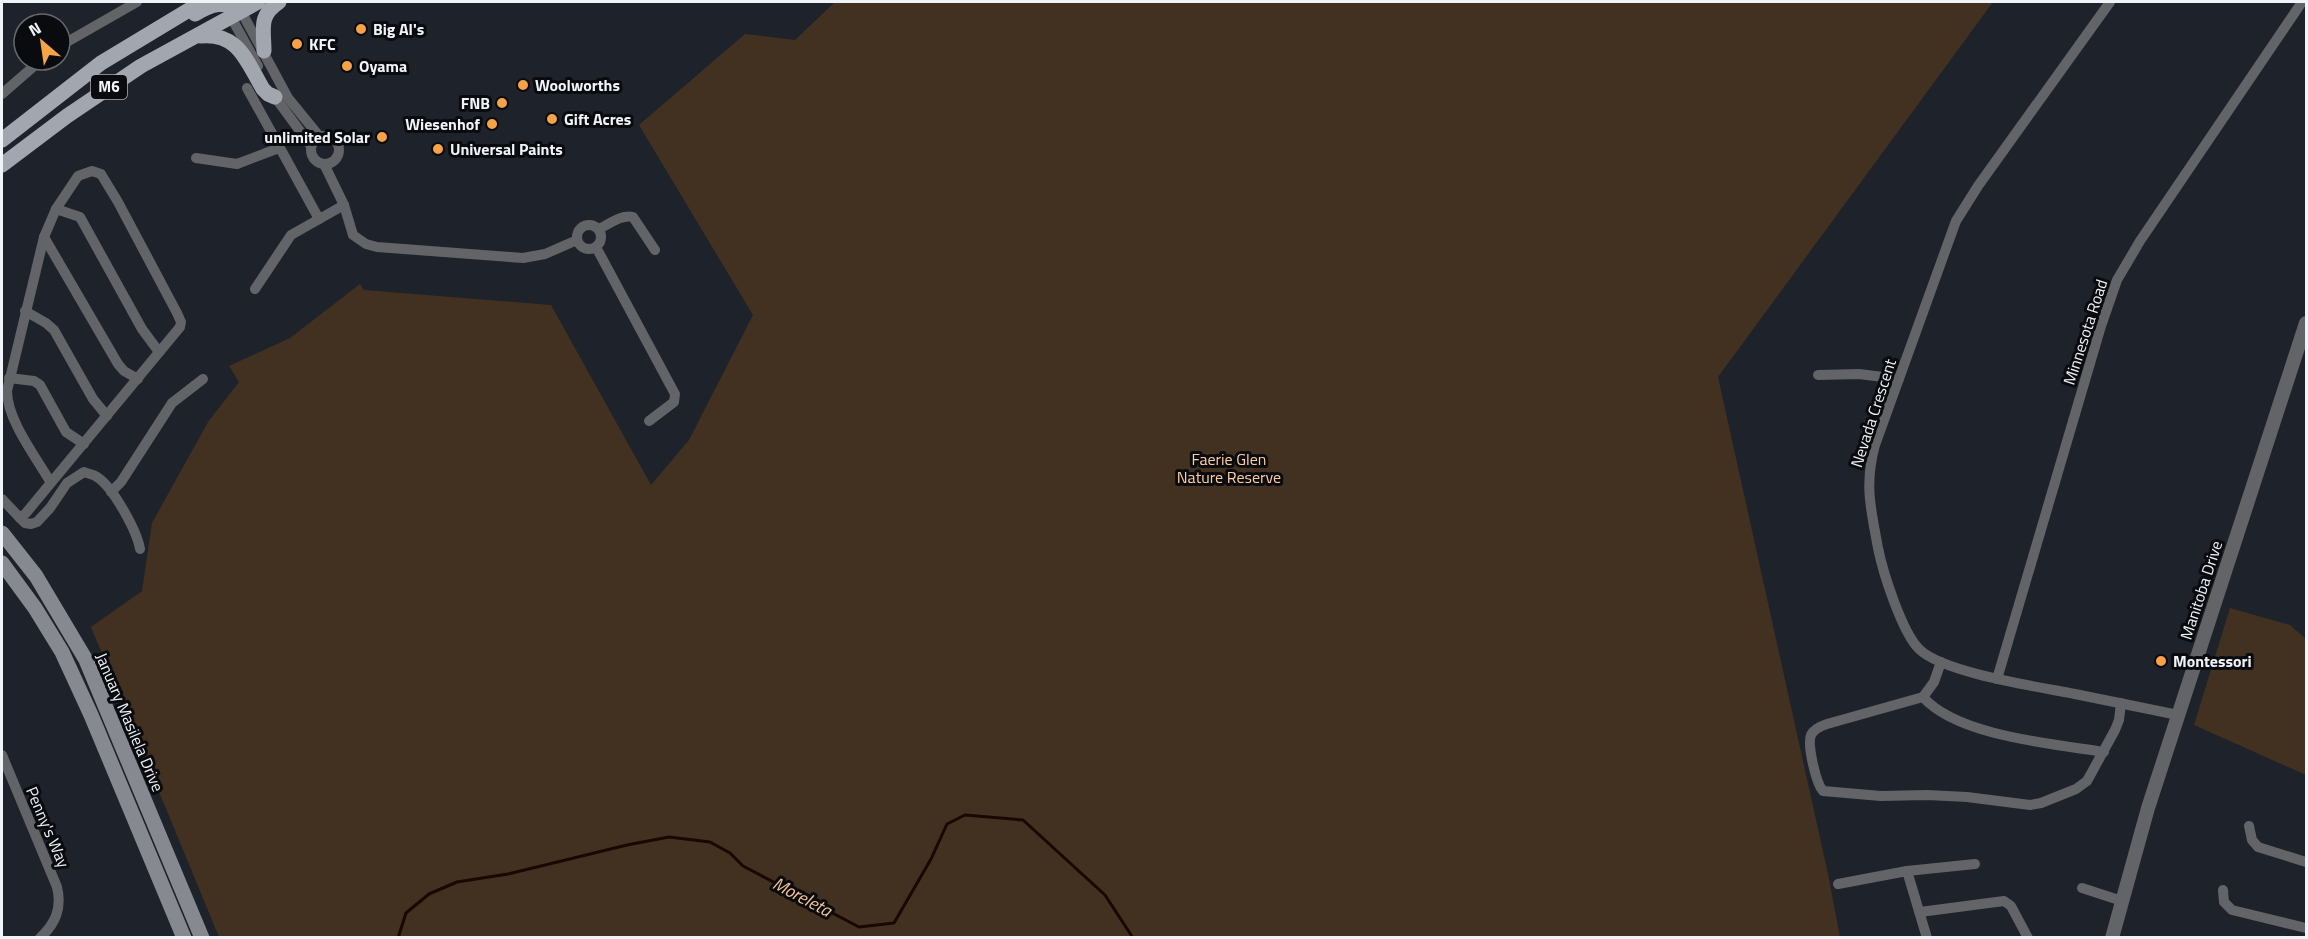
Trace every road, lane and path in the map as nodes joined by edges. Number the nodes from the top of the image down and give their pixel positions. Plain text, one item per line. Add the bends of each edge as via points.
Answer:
1 (137, 2) edge
2 (202, 2) edge
3 (258, 2) edge
4 (279, 2) edge
5 (2110, 2) edge
6 (2302, 2) edge
7 (230, 8) edge
8 (196, 37) junction
9 (72, 39) edge
10 (264, 51) junction
11 (27, 72) edge
12 (247, 88) dead end
13 (2, 94) edge
14 (275, 97) junction
15 (53, 100) junction
16 (319, 136) junction
17 (2, 140) edge
18 (310, 146) junction
19 (279, 147) junction
20 (337, 157) junction
21 (196, 158) dead end
22 (324, 164) junction
23 (2, 165) edge
24 (337, 188) junction
25 (344, 205) junction
26 (56, 209) junction
27 (319, 219) junction
28 (598, 229) junction
29 (44, 237) junction
30 (577, 240) junction
31 (596, 247) junction
32 (655, 250) dead end
33 (255, 289) dead end
34 (25, 311) junction
35 (2307, 322) edge
36 (159, 352) junction
37 (1818, 375) dead end
38 (9, 378) junction
39 (138, 379) junction
40 (203, 380) dead end
41 (1899, 380) junction
42 (107, 416) junction
43 (649, 421) dead end
44 (84, 444) junction
45 (51, 483) junction
46 (111, 492) junction
47 (2, 499) edge
48 (20, 518) junction
49 (2, 533) edge
50 (140, 549) dead end
51 (2, 563) edge
52 (1941, 662) junction
53 (1997, 679) junction
54 (1923, 697) junction
55 (2121, 703) junction
56 (2178, 715) junction
57 (2104, 752) junction
58 (2, 755) edge
59 (2249, 826) dead end
60 (2307, 862) edge
61 (1975, 864) dead end
62 (1907, 871) junction
63 (1838, 884) dead end
64 (2082, 888) dead end
65 (2223, 890) dead end
66 (2122, 901) junction
67 (1920, 912) junction
68 (2307, 928) edge
69 (40, 938) edge
70 (184, 938) edge
71 (202, 938) edge
72 (1928, 938) edge
73 (2028, 938) edge
74 (2112, 938) edge

1 - 9 street
2 - 15 main road, M6 via 101,63
3 - 7 main road, M6
4 - 10 main road via 263,20
5 - 41 street, Nevada Crescent via 1964,207 1951,231
6 - 53 street, Minnesota Road via 2117,280
7 - 8 main road, M6
7 - 10 street
7 - 14 street
7 - 15 main road via 215,3 199,11
8 - 14 main road via 226,38 235,45 262,89
8 - 23 main road, M6 via 141,66
10 - 16 street via 288,98
11 - 13 street
12 - 19 street
14 - 18 street
15 - 17 main road, M6
16 - 18 street
16 - 20 street via 334,139 339,149
18 - 22 street via 315,160
19 - 21 street via 237,164
19 - 27 street
20 - 22 street
20 - 24 street
22 - 24 street
24 - 25 street
25 - 27 street
25 - 30 street via 353,235 377,247 523,258 545,255
26 - 29 street
26 - 36 street via 80,217 142,329
26 - 36 street via 78,176 92,171 101,174 181,322
27 - 33 street via 288,239
28 - 30 street via 584,226
28 - 31 street via 601,240
28 - 32 street via 622,217 633,217
29 - 34 street
29 - 39 street via 118,364
30 - 31 street via 585,248
31 - 43 street via 675,394 674,402
34 - 38 street
34 - 42 street via 54,330 96,404
35 - 56 street, Manitoba Drive
36 - 39 street
37 - 41 street via 1859,374
38 - 44 street via 40,385 66,432
38 - 45 street via 7,404
39 - 42 street
40 - 46 street via 172,403
41 - 52 street, Nevada Crescent via 1870,464 1868,486 1883,572 1919,649
42 - 44 street
44 - 45 street
45 - 48 street
46 - 48 street via 96,476 84,472 67,483 37,522 25,524
46 - 50 street
47 - 48 street
49 - 71 main road, January Masilela Drive via 36,576 86,660
51 - 70 main road, January Masilela Drive via 62,652
52 - 53 street, Nevada Crescent
52 - 54 street
53 - 55 street, Nevada Crescent
54 - 57 street via 1936,710 1960,722 2012,736
54 - 57 street via 1814,731 1810,741 1817,782 1823,791 1967,797 2030,804 2082,786
55 - 56 street, Nevada Crescent
55 - 57 street via 2119,720
56 - 66 street, Manitoba Drive
58 - 69 street, Penny's Way via 60,899 59,911
59 - 60 street via 2258,847
61 - 62 street
62 - 63 street
62 - 67 street
64 - 66 street
65 - 68 street via 2224,902 2232,910
66 - 74 street, Manitoba Drive
67 - 72 street
67 - 73 street via 2004,901 2011,906

